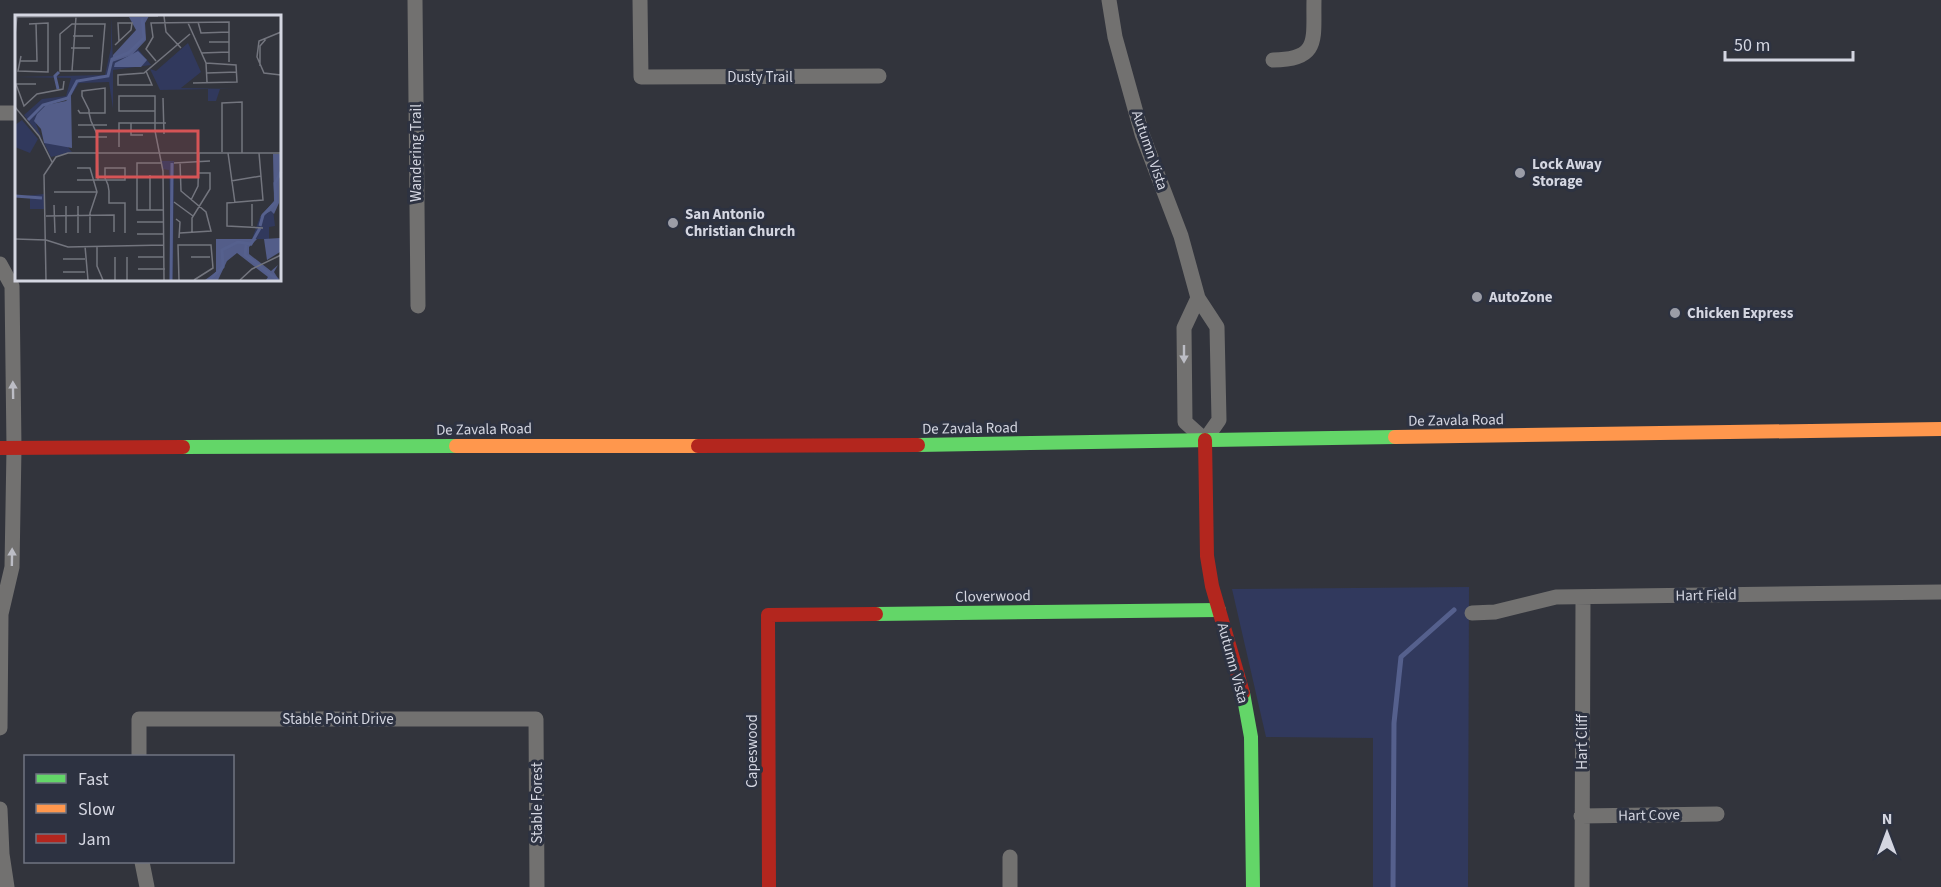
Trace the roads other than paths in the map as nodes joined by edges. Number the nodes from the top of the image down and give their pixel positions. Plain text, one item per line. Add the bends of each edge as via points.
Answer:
1 (415, 0) edge
2 (640, 0) edge
3 (1109, 0) edge
4 (1314, 0) edge
5 (1274, 60) dead end
6 (879, 75) dead end
7 (0, 264) edge
8 (1198, 298) junction
9 (418, 306) dead end
10 (1941, 429) edge
11 (1205, 440) junction
12 (7, 448) edge
13 (1941, 592) edge
14 (1582, 597) junction
15 (1219, 610) junction
16 (1, 612) edge
17 (1472, 613) dead end
18 (768, 615) joint
19 (536, 719) joint
20 (0, 728) edge
21 (139, 755) edge
22 (0, 809) edge
23 (1717, 814) dead end
24 (1581, 816) junction
25 (1010, 857) dead end
26 (142, 863) edge
27 (7, 887) edge
28 (147, 887) edge
29 (537, 887) edge
30 (769, 887) edge
31 (1010, 887) edge
32 (1253, 887) edge
33 (1582, 887) edge

1 - 9 street, Wandering Trail
2 - 6 street, Dusty Trail via 641,78
3 - 8 street, Autumn Vista via 1115,37 1142,134 1181,236
4 - 5 street via 1313,44 1307,54 1294,60
12 -> 7 street via 12,286
8 - 11 street, Autumn Vista via 1217,327 1219,420
8 -> 11 street via 1184,328 1185,422
10 - 11 main road, De Zavala Road
11 - 12 main road, De Zavala Road via 768,447
11 - 15 main road, Autumn Vista via 1206,537
16 -> 12 street via 12,567
13 - 14 street, Hart Field
14 - 17 street, Hart Field via 1547,599 1495,612
14 - 24 street, Hart Cliff
15 - 18 main road, Cloverwood
15 - 32 main road, Autumn Vista via 1251,737
16 - 20 street
18 - 30 main road, Capeswood
19 - 21 street, Stable Point Drive via 139,719
19 - 29 street, Stable Forest
22 - 27 street
23 - 24 street, Hart Cove
24 - 33 street, Hart Cliff
25 - 31 street
26 - 28 street

